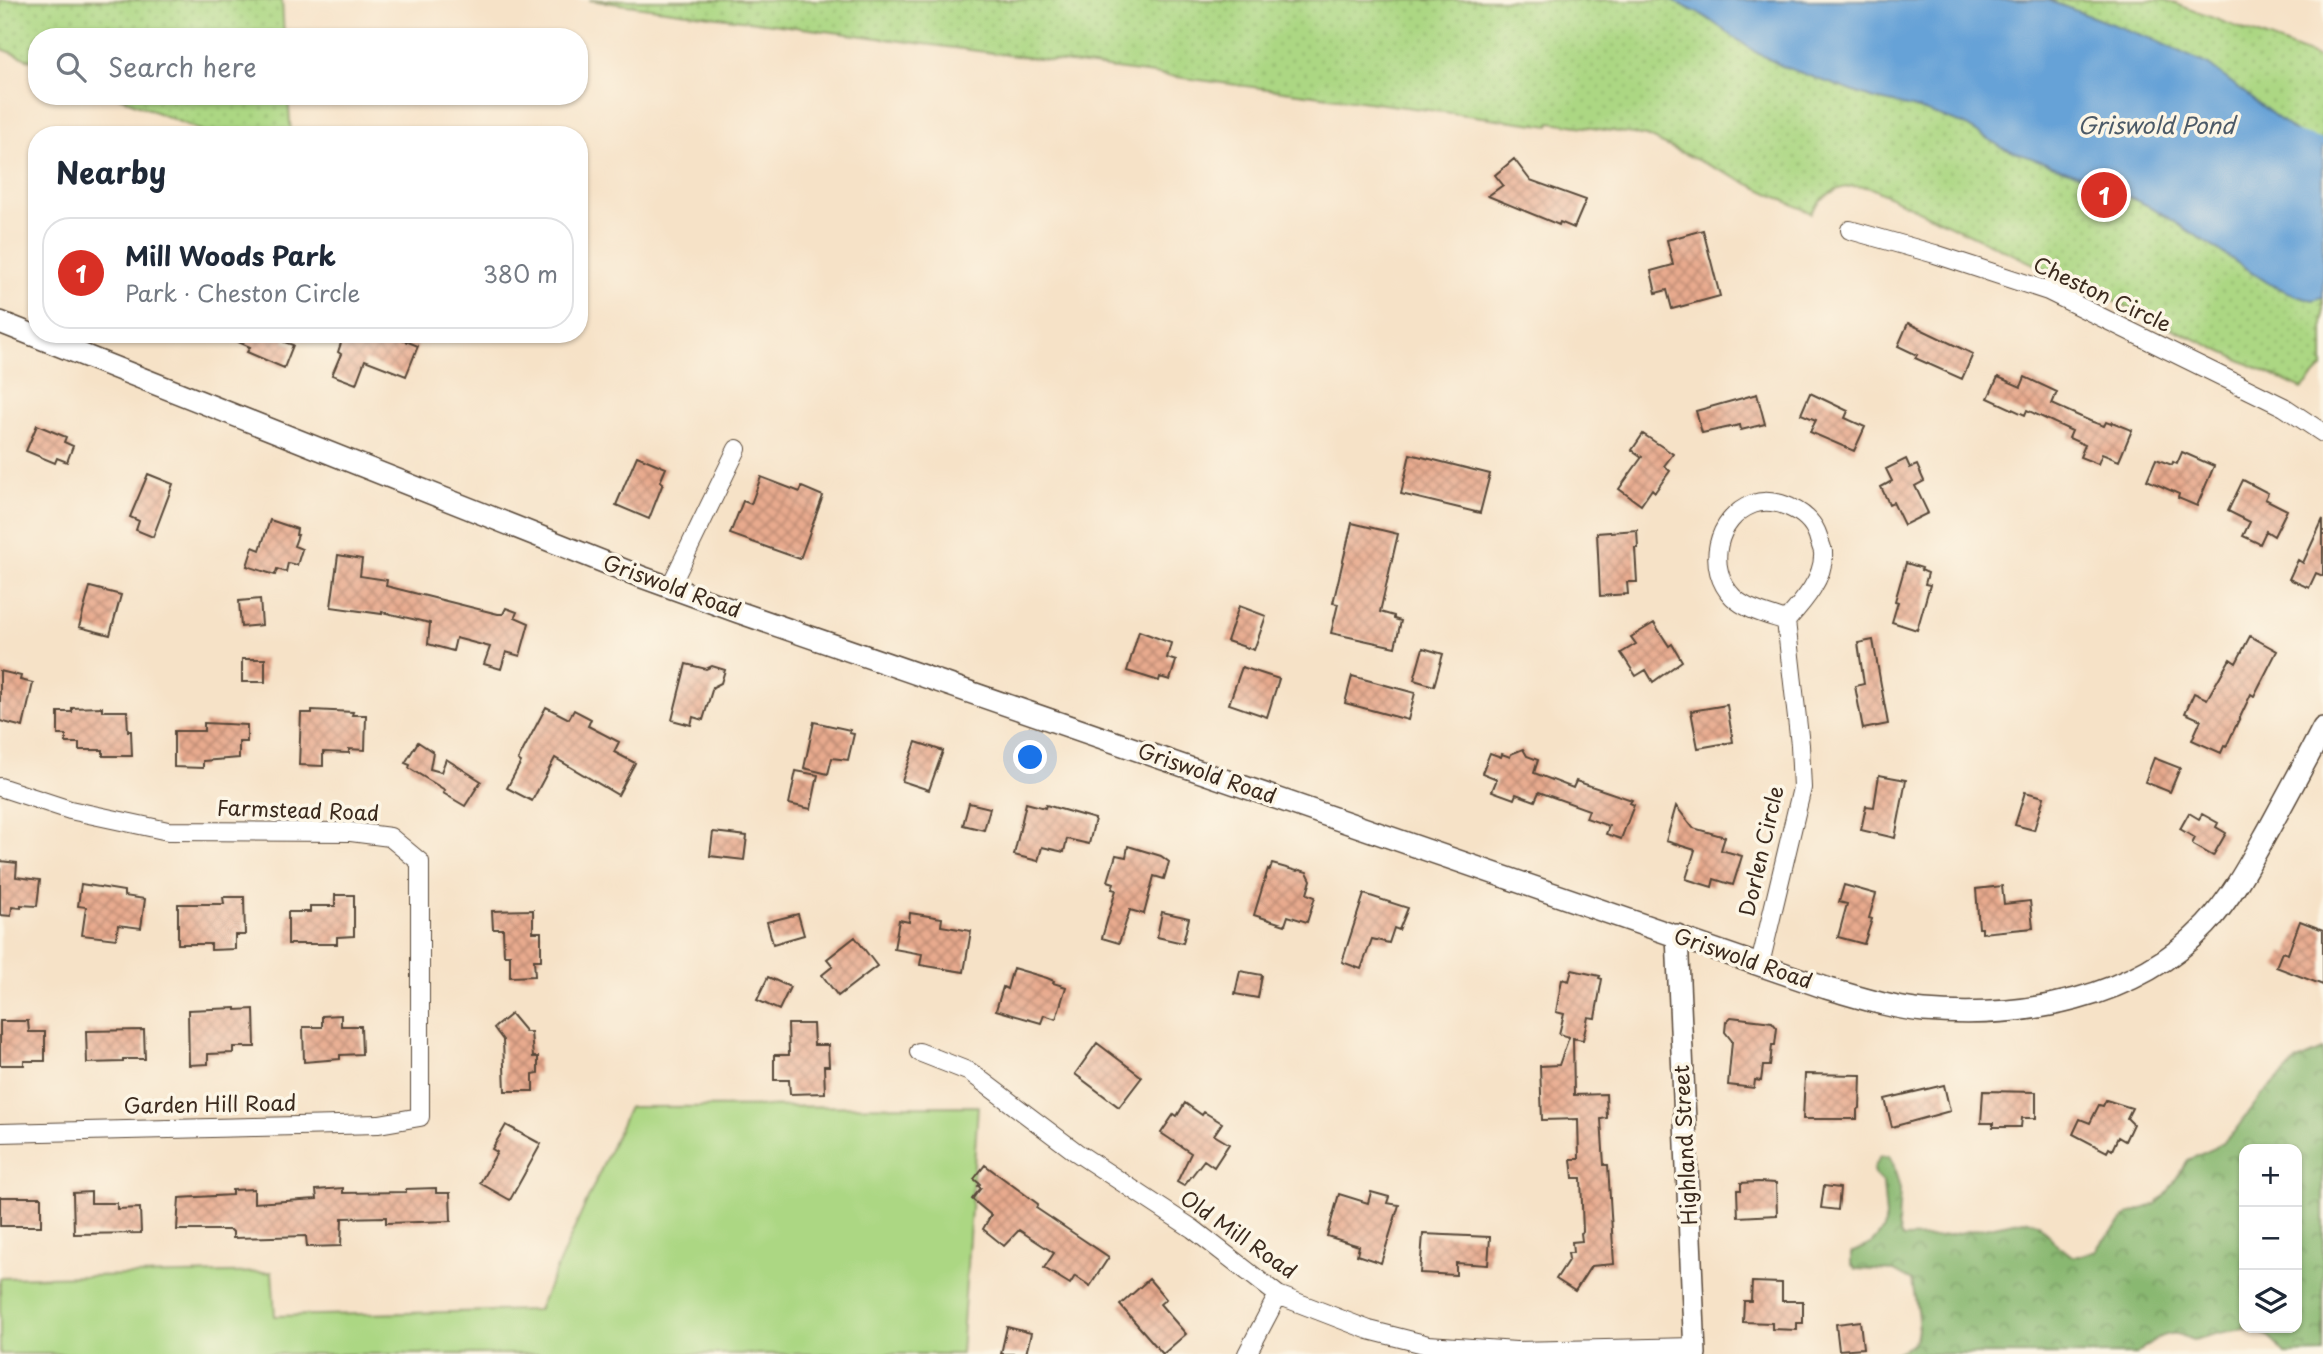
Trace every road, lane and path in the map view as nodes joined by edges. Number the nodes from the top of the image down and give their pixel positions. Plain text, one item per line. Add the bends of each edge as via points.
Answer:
1 (1850, 230) dead end
2 (0, 322) edge
3 (28, 333) edge
4 (52, 343) edge
5 (2323, 433) edge
6 (737, 449) dead end
7 (670, 587) junction
8 (1786, 621) junction
9 (2323, 728) edge
10 (0, 788) edge
11 (1677, 935) junction
12 (1760, 964) junction
13 (919, 1052) dead end
14 (420, 1117) joint
15 (0, 1133) edge
16 (1278, 1295) junction
17 (1695, 1350) edge
18 (1247, 1354) edge

1 - 5 street, Cheston Circle via 2048,291 2284,407
2 - 3 street, Griswold Road
4 - 7 street, Griswold Road
6 - 7 street
7 - 11 street, Griswold Road
8 - 8 street via 1733,597 1719,577 1716,559 1722,533 1734,514 1755,503 1779,503 1803,513 1816,529 1823,552 1819,574
8 - 12 street, Dorlen Circle via 1802,788
9 - 12 street, Griswold Road via 2227,898 2184,945 2126,981 2033,1007 1994,1012 1923,1011 1862,999
10 - 14 street, Farmstead Road via 70,810 168,831 351,832 390,837 420,862
11 - 12 street, Griswold Road
11 - 17 street, Highland Street
13 - 16 street, Old Mill Road via 971,1072
14 - 15 street, Garden Hill Road via 379,1124
16 - 17 street, Old Mill Road via 1369,1330 1429,1345
16 - 18 street

